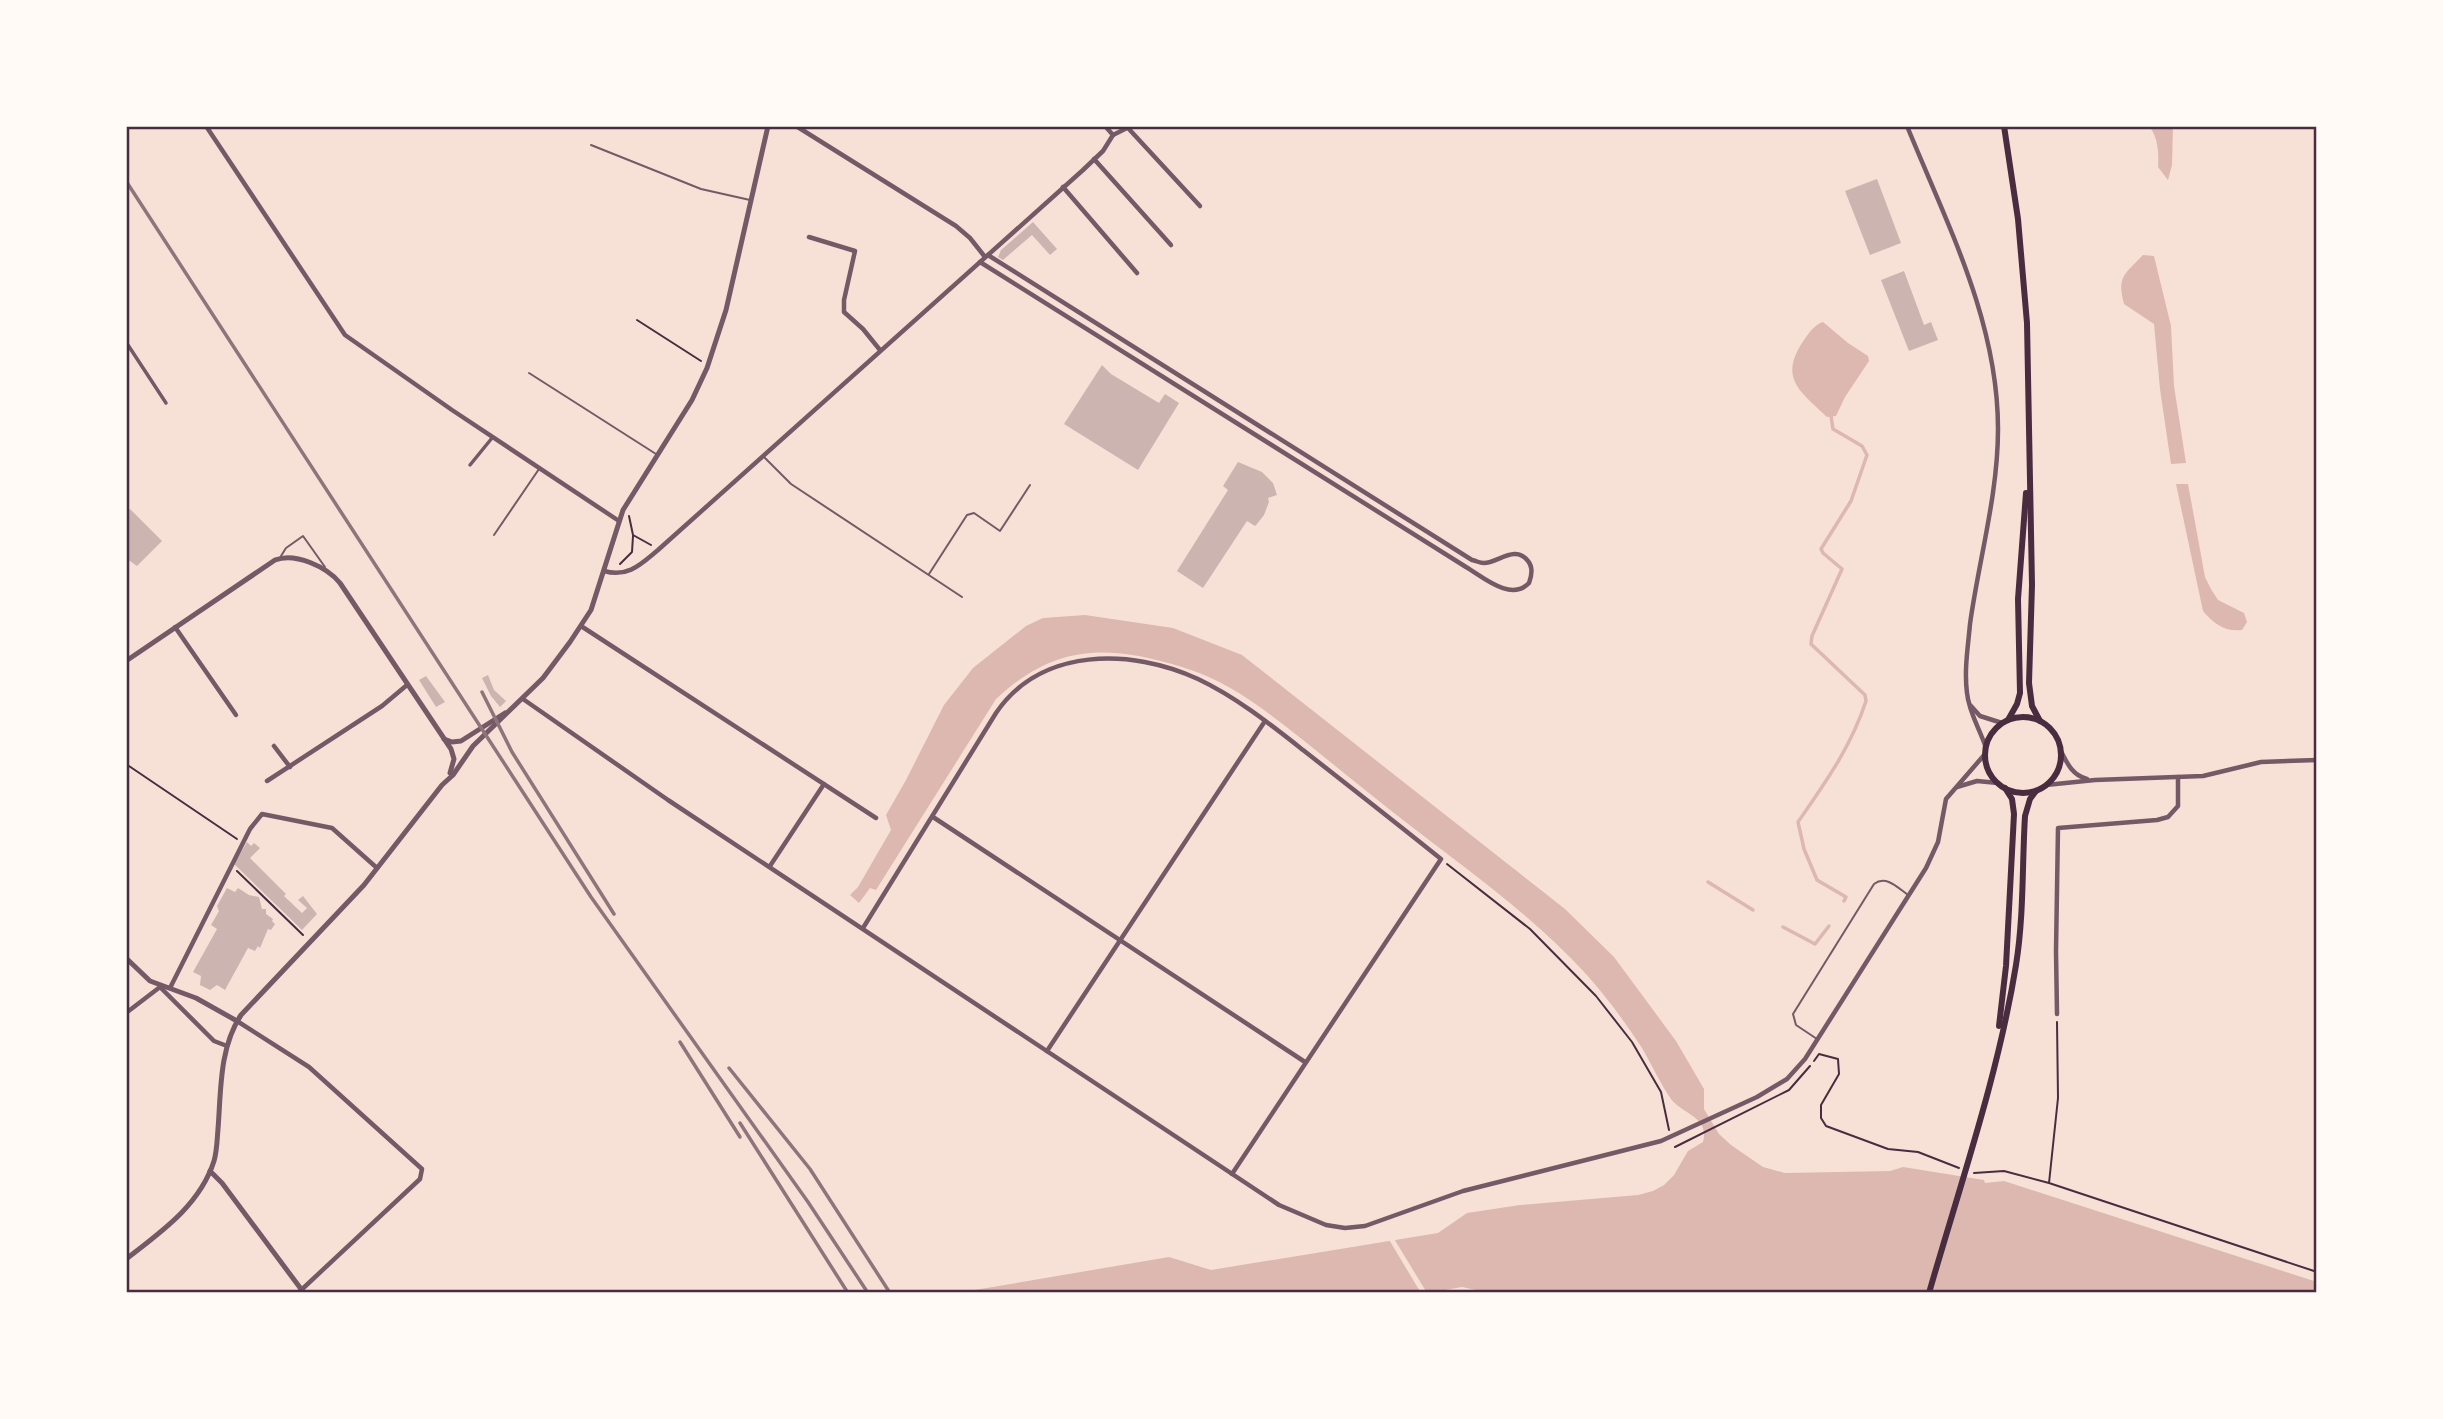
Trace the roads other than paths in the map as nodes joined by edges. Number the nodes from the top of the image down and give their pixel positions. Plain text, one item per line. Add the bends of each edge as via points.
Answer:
1 (206, 126) edge
2 (768, 126) edge
3 (796, 126) edge
4 (1105, 126) edge
5 (1907, 126) edge
6 (2004, 126) edge
7 (1129, 127) edge
8 (1113, 135) junction
9 (591, 145) dead end
10 (1094, 159) junction
11 (1063, 187) junction
12 (751, 200) junction
13 (1200, 206) dead end
14 (809, 237) dead end
15 (1171, 245) dead end
16 (986, 256) junction
17 (980, 262) junction
18 (1138, 273) dead end
19 (126, 342) edge
20 (880, 350) junction
21 (530, 373) dead end
22 (166, 403) dead end
23 (492, 438) junction
24 (2029, 452) junction
25 (657, 454) junction
26 (763, 456) junction
27 (470, 466) dead end
28 (540, 468) junction
29 (1030, 485) dead end
30 (619, 521) junction
31 (494, 534) dead end
32 (279, 558) junction
33 (327, 571) junction
34 (604, 572) junction
35 (929, 575) junction
36 (962, 597) dead end
37 (581, 626) junction
38 (175, 627) junction
39 (126, 661) edge
40 (407, 685) junction
41 (523, 699) junction
42 (1967, 699) junction
43 (513, 708) junction
44 (236, 715) dead end
45 (1265, 721) junction
46 (2005, 721) junction
47 (2040, 721) junction
48 (444, 739) junction
49 (274, 746) dead end
50 (1986, 751) junction
51 (2061, 751) junction
52 (2317, 760) edge
53 (289, 767) junction
54 (2178, 777) junction
55 (2095, 780) junction
56 (267, 781) dead end
57 (1997, 783) junction
58 (824, 784) junction
59 (442, 785) junction
60 (2046, 785) junction
61 (1953, 788) junction
62 (2005, 788) junction
63 (2036, 791) junction
64 (933, 817) junction
65 (876, 818) dead end
66 (770, 866) junction
67 (377, 867) junction
68 (1908, 895) junction
69 (863, 928) junction
70 (1119, 939) junction
71 (126, 958) edge
72 (160, 987) junction
73 (170, 988) junction
74 (126, 1013) edge
75 (2057, 1014) road end
76 (237, 1021) junction
77 (1818, 1040) junction
78 (227, 1046) junction
79 (1047, 1051) junction
80 (1305, 1062) junction
81 (1992, 1073) junction
82 (210, 1171) junction
83 (1232, 1174) junction
84 (126, 1259) edge
85 (301, 1292) edge
86 (1929, 1293) edge

1 - 23 street via 345,335
2 - 12 street
3 - 16 street via 961,230
4 - 8 street
5 - 42 street via 1977,300 1996,391 1998,452 1971,622
6 - 24 main road via 2024,281
7 - 8 street
7 - 13 street
8 - 10 street
9 - 12 lane via 701,189
10 - 11 street
10 - 15 street
11 - 16 street
11 - 18 street
12 - 25 street via 726,310 708,365 692,400
14 - 20 street via 855,251 844,312
16 - 17 street
16 - 17 street via 1472,560 1485,563 1510,554 1522,555 1532,569 1529,583 1521,590 1508,589 1466,567
17 - 20 street
19 - 22 street
20 - 26 street
21 - 25 lane
23 - 27 street
23 - 28 street
24 - 46 main road via 2018,599 2020,693
24 - 47 main road via 2029,683 2032,706
25 - 30 street
26 - 34 street via 633,570
26 - 35 lane via 791,484
28 - 30 street
28 - 31 lane
29 - 35 lane via 1000,531 974,513 967,514
30 - 34 street
32 - 33 street
32 - 33 lane via 303,536
32 - 38 street
33 - 40 street via 340,583
34 - 37 street
35 - 36 lane
37 - 41 street
37 - 58 street
38 - 39 street
38 - 44 street
40 - 48 street
40 - 53 street
41 - 43 street
41 - 66 street
42 - 46 street via 1980,716
42 - 50 street
43 - 48 street via 461,741
43 - 59 street
45 - 64 street via 1211,686 1175,670 1122,659 1073,661 1047,670 1009,696
45 - 70 street
45 - 80 street via 1441,859
46 - 47 main road via 2025,717
46 - 50 main road via 1991,734
47 - 51 main road via 2053,732
48 - 59 street via 454,759
49 - 53 street
50 - 57 main road via 1988,770
50 - 61 street
51 - 55 street via 2078,775
51 - 60 main road via 2059,768
52 - 54 street via 2261,762 2210,775
53 - 56 street
54 - 55 street
54 - 75 street via 2178,806 2168,817 2058,828
55 - 60 street
57 - 61 street via 1971,782
57 - 62 main road
58 - 65 street
58 - 66 street
59 - 67 street
60 - 63 main road
61 - 68 street via 1943,805 1936,849
62 - 63 main road via 2020,793
62 - 81 main road via 2014,814 2006,966
63 - 81 main road via 2025,816 2016,966
64 - 69 street
64 - 70 street
66 - 69 street
67 - 73 street via 332,828 262,814 250,829
67 - 76 street
68 - 77 street
68 - 77 lane via 1883,880 1876,883 1793,1014 1796,1025
69 - 79 street
70 - 79 street
70 - 80 street
71 - 72 street
72 - 73 street
72 - 74 street
72 - 78 street via 211,1038
73 - 76 street
76 - 78 street
76 - 85 street via 309,1066 423,1172
77 - 83 street via 1787,1079 1671,1137 1462,1191 1354,1228 1321,1223 1290,1211
78 - 82 street
79 - 83 street
80 - 83 street
81 - 86 main road
82 - 84 street via 181,1213
82 - 85 street

